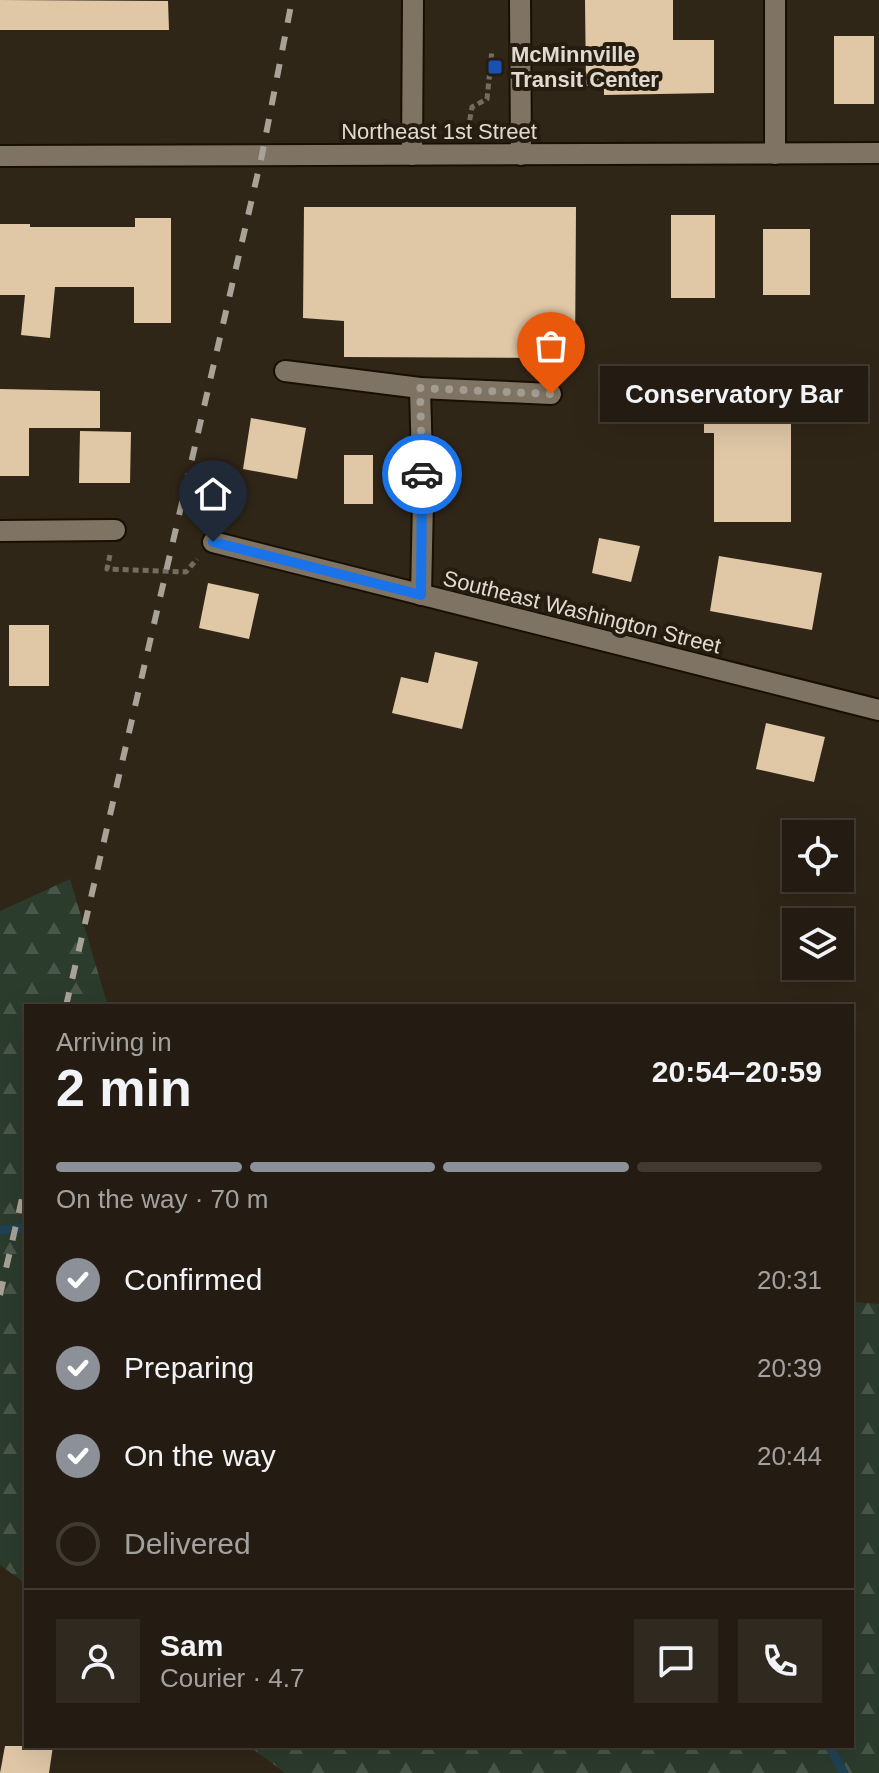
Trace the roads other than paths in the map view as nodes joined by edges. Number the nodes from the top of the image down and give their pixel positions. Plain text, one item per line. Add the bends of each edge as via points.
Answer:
1 (413, 0) edge
2 (520, 0) edge
3 (775, 0) edge
4 (879, 153) edge
5 (775, 154) junction
6 (412, 155) junction
7 (521, 155) junction
8 (0, 156) edge
9 (285, 371) dead end
10 (420, 388) junction
11 (551, 394) dead end
12 (115, 530) road end
13 (0, 531) edge
14 (213, 542) road end
15 (421, 595) junction
16 (879, 710) edge

1 - 6 street
2 - 7 street
3 - 5 street
4 - 5 street, Northeast 1st Street
5 - 7 street, Northeast 1st Street
6 - 7 street, Northeast 1st Street
6 - 8 street, Northeast 1st Street
9 - 10 street
10 - 11 street
10 - 15 street
12 - 13 street
14 - 15 street, Southeast Washington Street
15 - 16 street, Southeast Washington Street

